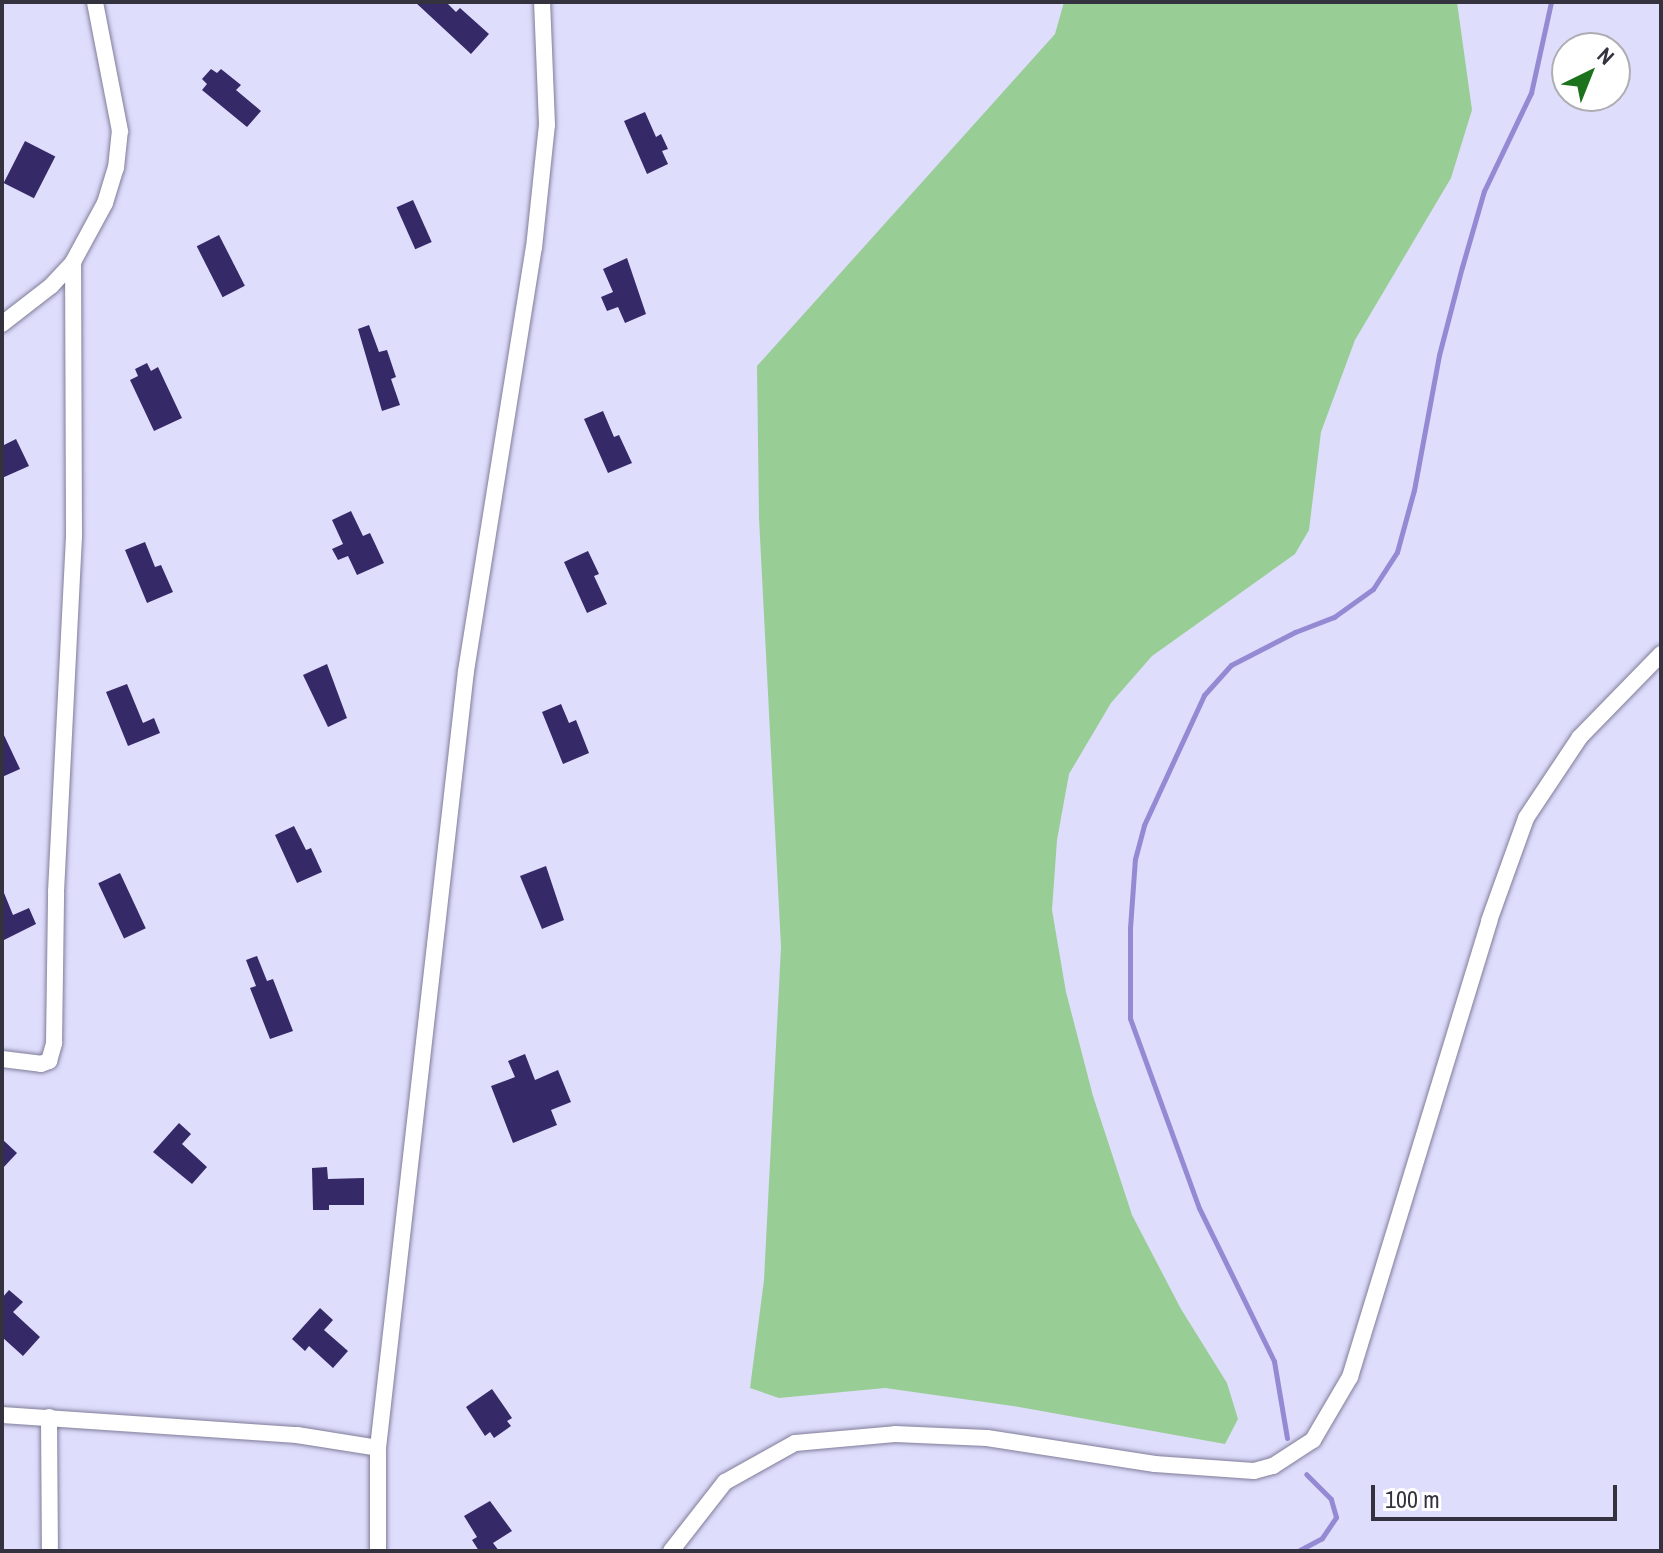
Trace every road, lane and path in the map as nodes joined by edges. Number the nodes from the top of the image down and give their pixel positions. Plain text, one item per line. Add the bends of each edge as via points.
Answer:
1 (95, 2) edge
2 (542, 2) edge
3 (73, 262) junction
4 (2, 324) edge
5 (1661, 654) edge
6 (2, 1059) edge
7 (2, 1415) edge
8 (49, 1417) junction
9 (378, 1448) junction
10 (50, 1551) edge
11 (378, 1551) edge
12 (671, 1551) edge

1 - 3 street via 120,131 105,203
2 - 9 street via 547,125 534,248 466,671
3 - 4 street
3 - 6 street via 74,535 54,1043 49,1061 41,1064
5 - 12 street via 1580,737 1526,818 1489,921 1350,1377 1313,1440 1273,1466 1254,1471 1155,1464 987,1438 895,1434 795,1443 725,1482
7 - 8 street
8 - 9 street via 297,1435
8 - 10 street
9 - 11 street

